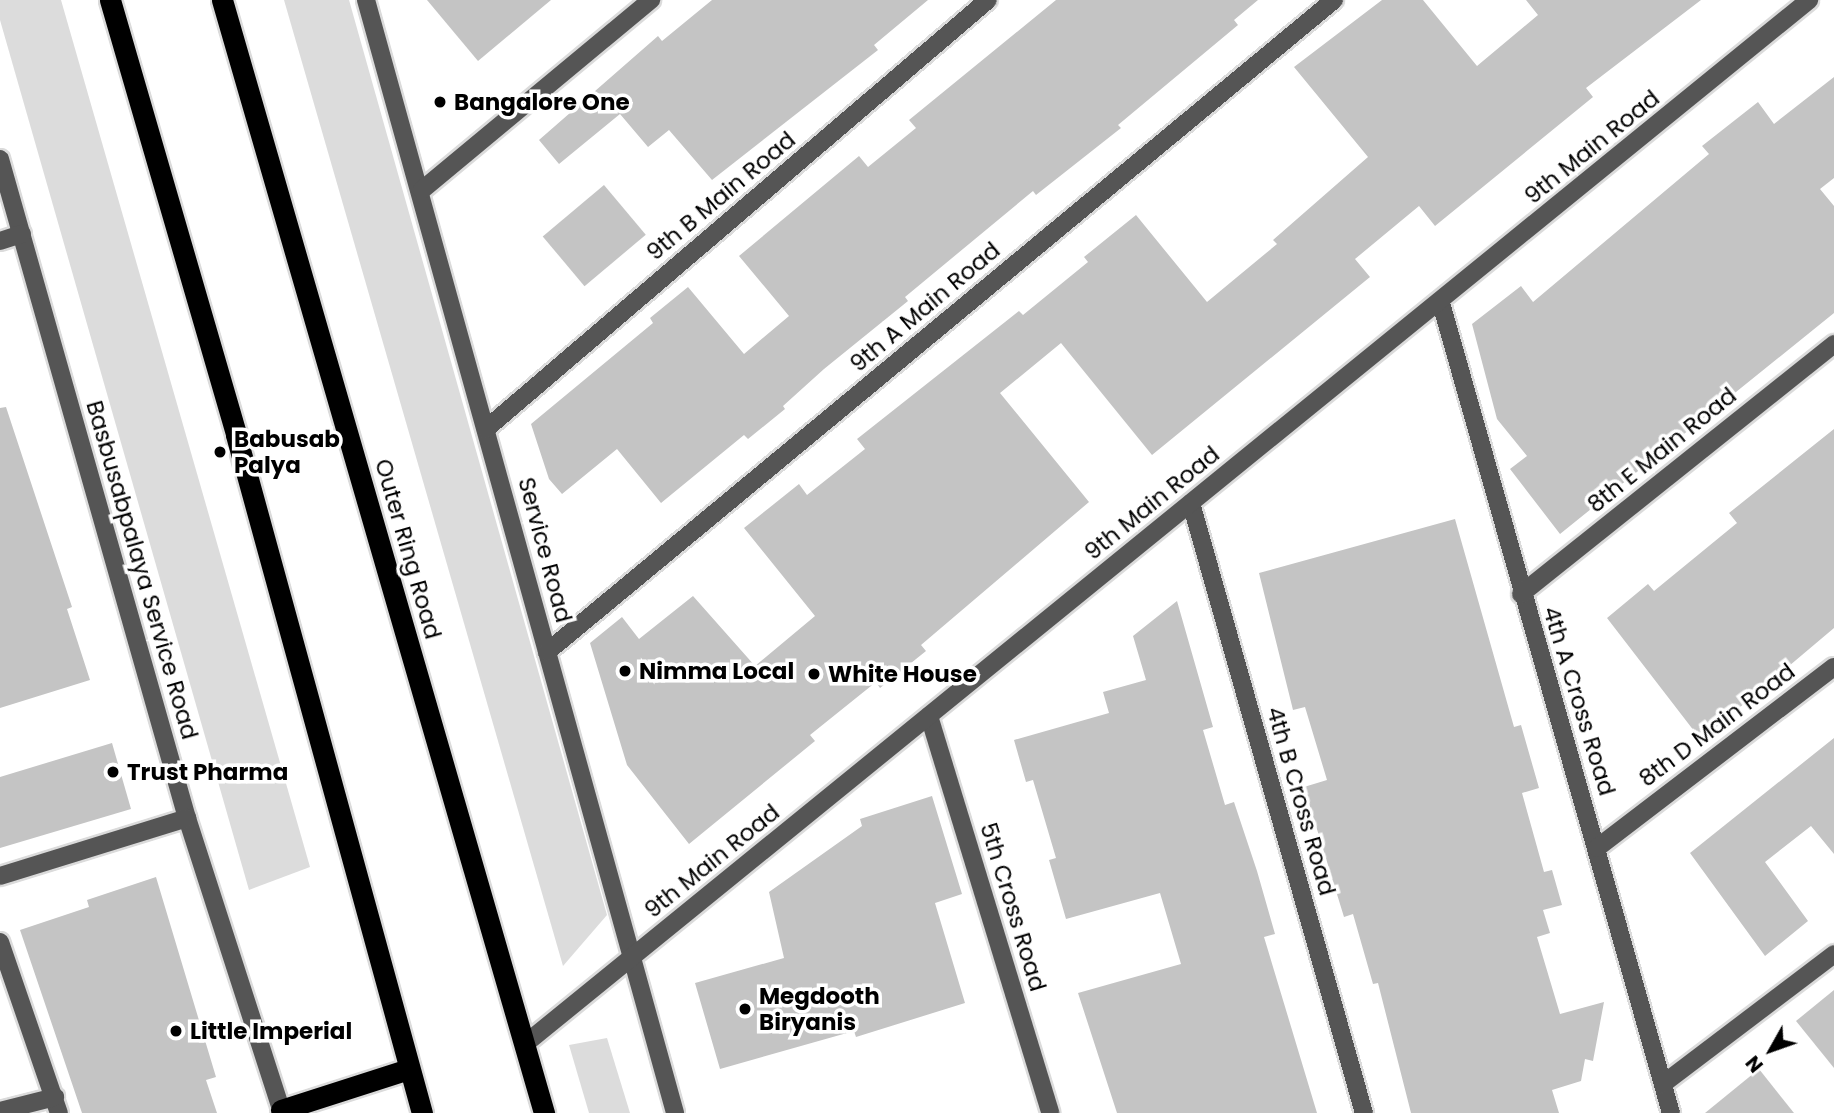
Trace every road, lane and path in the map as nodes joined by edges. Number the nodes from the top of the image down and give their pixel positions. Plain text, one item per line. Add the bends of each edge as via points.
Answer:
1 (110, 0) edge
2 (222, 0) edge
3 (366, 0) edge
4 (652, 0) edge
5 (988, 0) edge
6 (1334, 0) edge
7 (1809, 0) edge
8 (0, 159) edge
9 (422, 190) junction
10 (22, 234) junction
11 (0, 241) edge
12 (1441, 303) junction
13 (1834, 344) edge
14 (486, 429) junction
15 (1191, 503) junction
16 (1521, 594) junction
17 (547, 652) junction
18 (1834, 667) edge
19 (929, 716) junction
20 (187, 818) junction
21 (1597, 848) junction
22 (0, 876) edge
23 (0, 942) edge
24 (1834, 954) edge
25 (631, 958) junction
26 (525, 1044) junction
27 (409, 1069) junction
28 (1663, 1084) junction
29 (57, 1105) edge
30 (0, 1111) edge
31 (281, 1112) edge
32 (422, 1113) edge
33 (544, 1113) edge
34 (676, 1113) edge
35 (1050, 1113) edge
36 (1364, 1113) edge
37 (1671, 1113) edge

1 - 27 highway via 236,435
2 - 26 highway, Outer Ring Road
3 - 9 street, Service Road
4 - 9 street
5 - 14 street, 9th B Main Road
6 - 17 street, 9th A Main Road
7 - 12 street, 9th Main Road
8 - 10 street, Basbusabpalaya Service Road
9 - 14 street, Service Road
10 - 11 street
10 - 20 street, Basbusabpalaya Service Road
12 - 15 street, 9th Main Road
12 - 16 street, 4th A Cross Road
13 - 16 street, 8th E Main Road
14 - 17 street, Service Road
15 - 19 street, 9th Main Road
15 - 36 street, 4th B Cross Road
16 - 21 street, 4th A Cross Road
17 - 25 street, Service Road
18 - 21 street, 8th D Main Road
19 - 25 street, 9th Main Road
19 - 35 street, 5th Cross Road
20 - 22 street
20 - 31 street, Basbusabpalaya Service Road
21 - 28 street, 4th A Cross Road
23 - 29 street
24 - 28 street
25 - 26 street, 9th Main Road
25 - 34 street, Service Road
26 - 33 highway, Outer Ring Road
27 - 31 highway
27 - 32 highway
28 - 37 street, 4th A Cross Road
29 - 30 street

